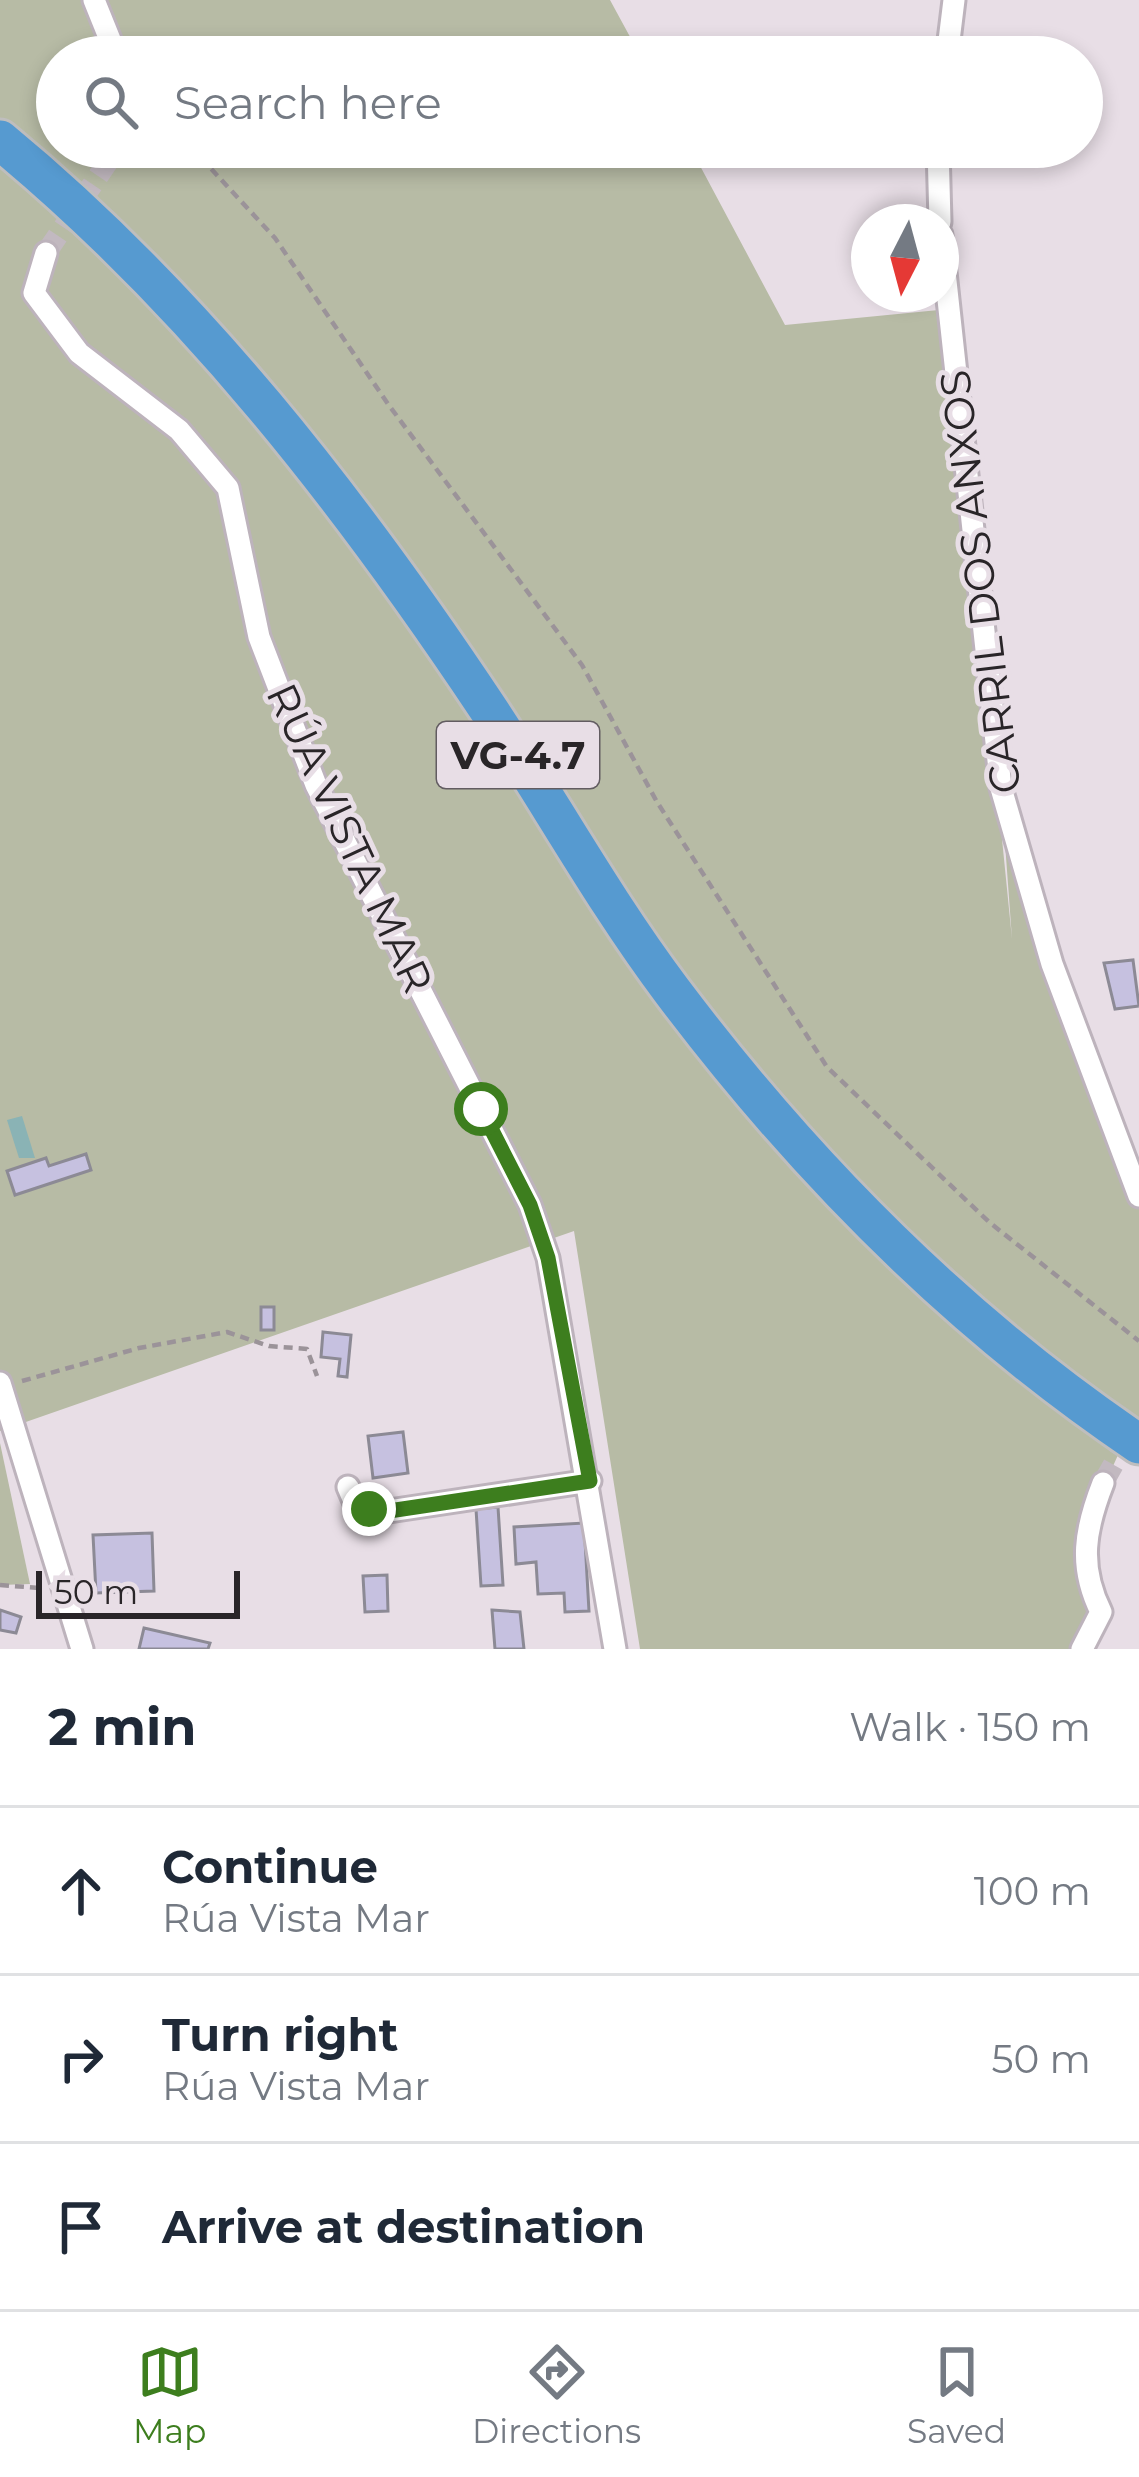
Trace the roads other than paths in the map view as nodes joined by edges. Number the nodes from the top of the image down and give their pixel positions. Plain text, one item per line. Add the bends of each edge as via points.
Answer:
1 (94, 0) edge
2 (954, 0) edge
3 (109, 36) edge
4 (950, 36) edge
5 (0, 140) edge
6 (939, 168) edge
7 (940, 204) edge
8 (46, 253) tunnel mouth
9 (949, 312) edge
10 (1139, 1196) edge
11 (2, 1385) edge
12 (1139, 1444) edge
13 (590, 1481) junction
14 (1103, 1483) tunnel mouth
15 (348, 1487) dead end
16 (82, 1649) edge
17 (614, 1649) edge
18 (1082, 1649) edge

1 - 3 street
2 - 4 street
5 - 12 highway, VG-4.7 via 69,197 296,437 487,706 669,988 768,1110 893,1245 1041,1373
6 - 7 street
8 - 13 street, RÚA VISTA MAR via 34,293 79,353 179,430 228,488 259,637 316,785 530,1205 548,1258
9 - 10 street, CARRIL DOS ANXOS via 1000,788 1052,964
11 - 16 street
13 - 15 street via 389,1511 354,1501
13 - 17 street, RÚA VISTA MAR
14 - 18 street via 1085,1529 1087,1584 1100,1612

